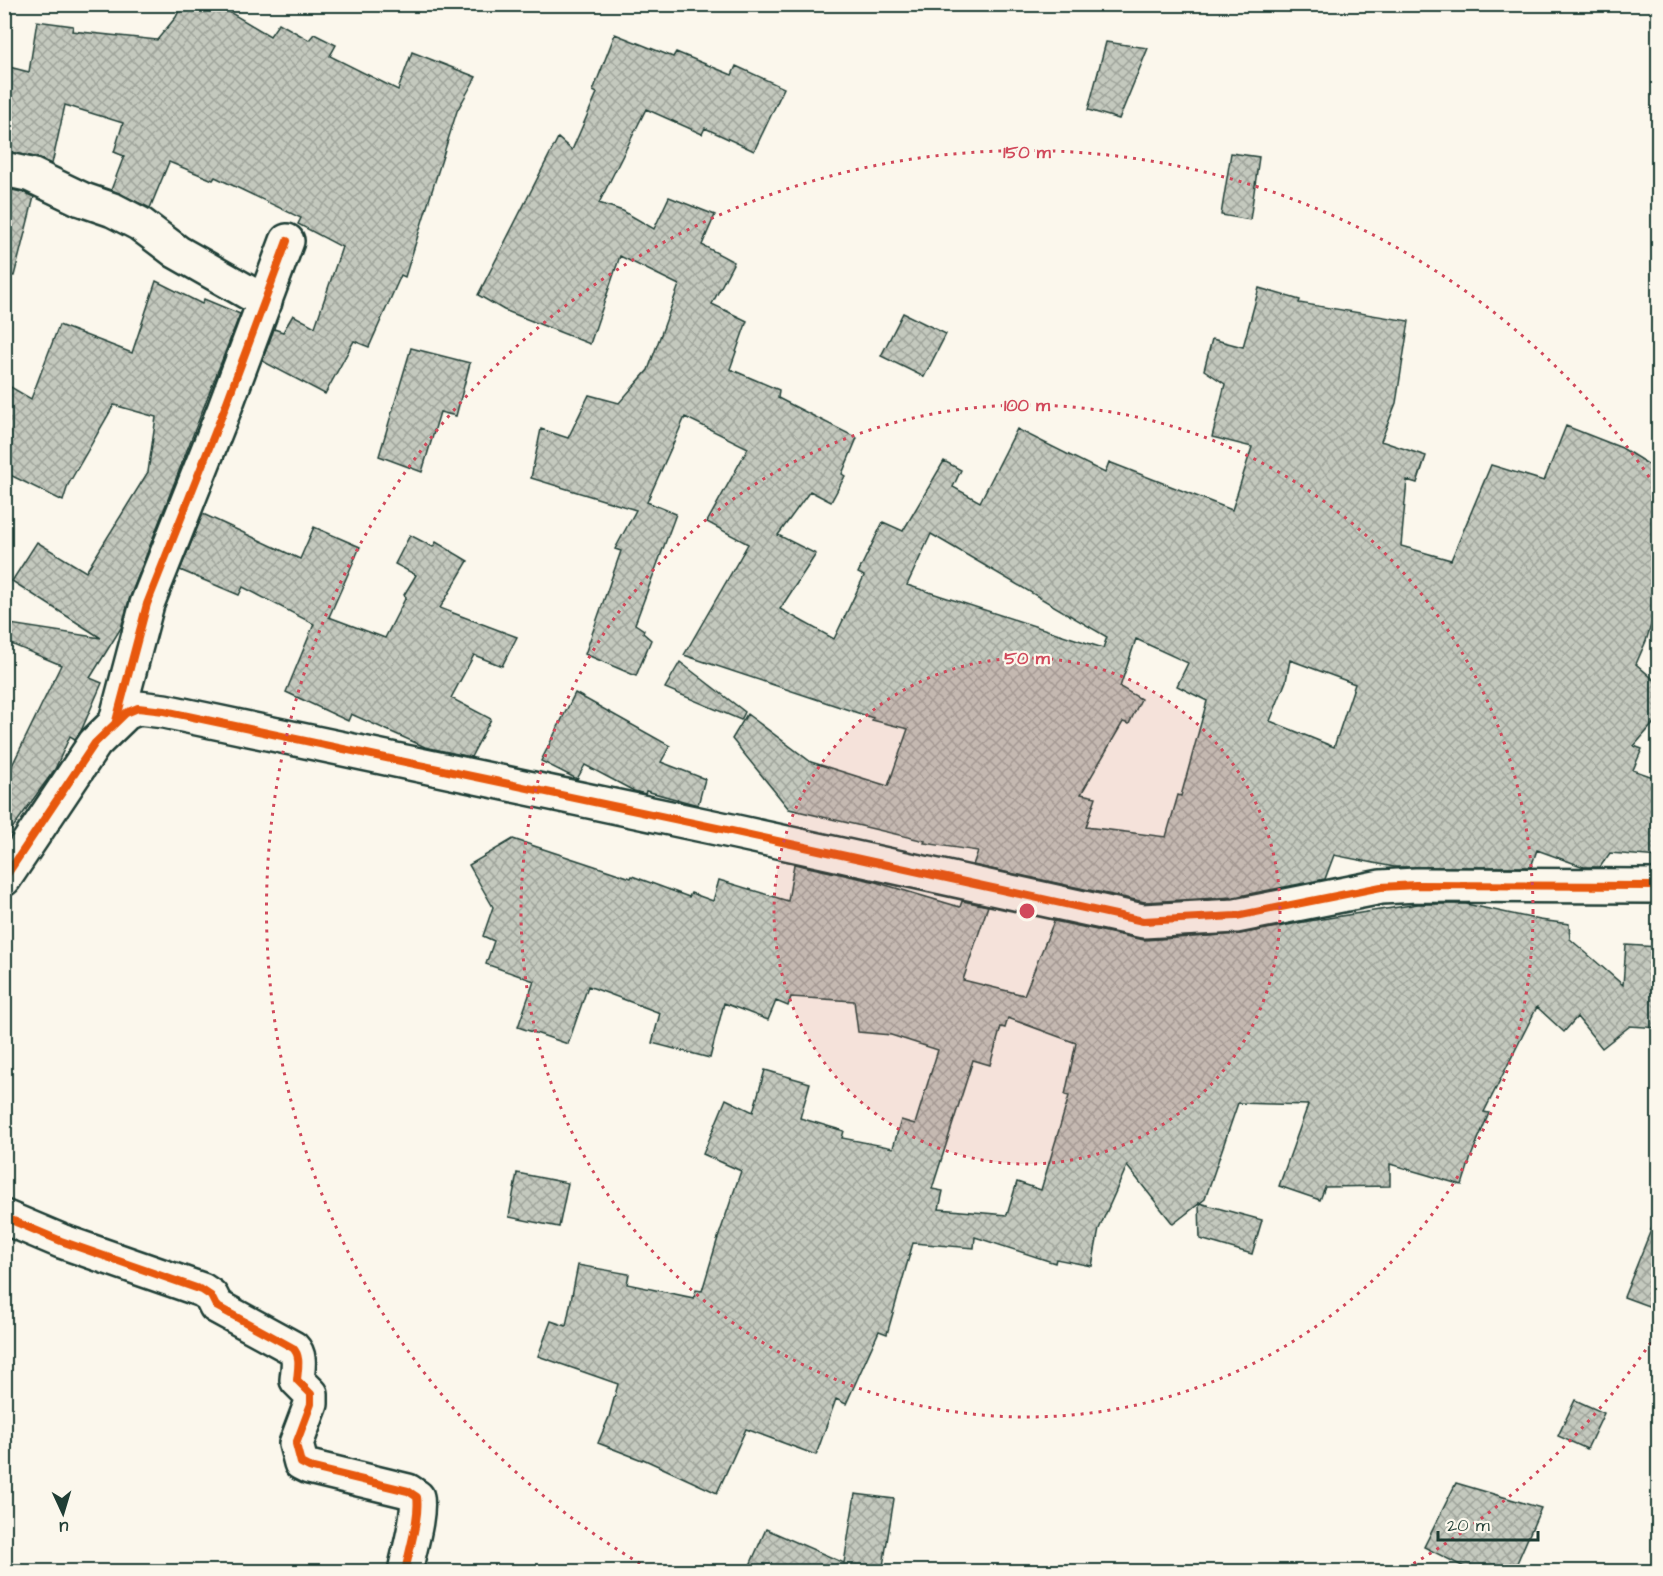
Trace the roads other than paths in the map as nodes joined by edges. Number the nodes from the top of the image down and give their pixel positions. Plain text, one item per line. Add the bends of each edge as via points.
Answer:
1 (4, 169) edge
2 (287, 241) dead end
3 (264, 302) junction
4 (116, 721) junction
5 (4, 879) edge
6 (1659, 886) edge
7 (4, 1217) edge
8 (405, 1572) edge

1 - 3 street via 31,175 113,210
2 - 3 street
3 - 4 street via 147,604
4 - 5 street via 95,743
4 - 6 street via 138,708 164,711 1143,921 1236,916 1381,887
7 - 8 street via 202,1290 216,1306 293,1348 298,1353 297,1380 311,1394 296,1444 301,1463 408,1491 417,1497 419,1510

